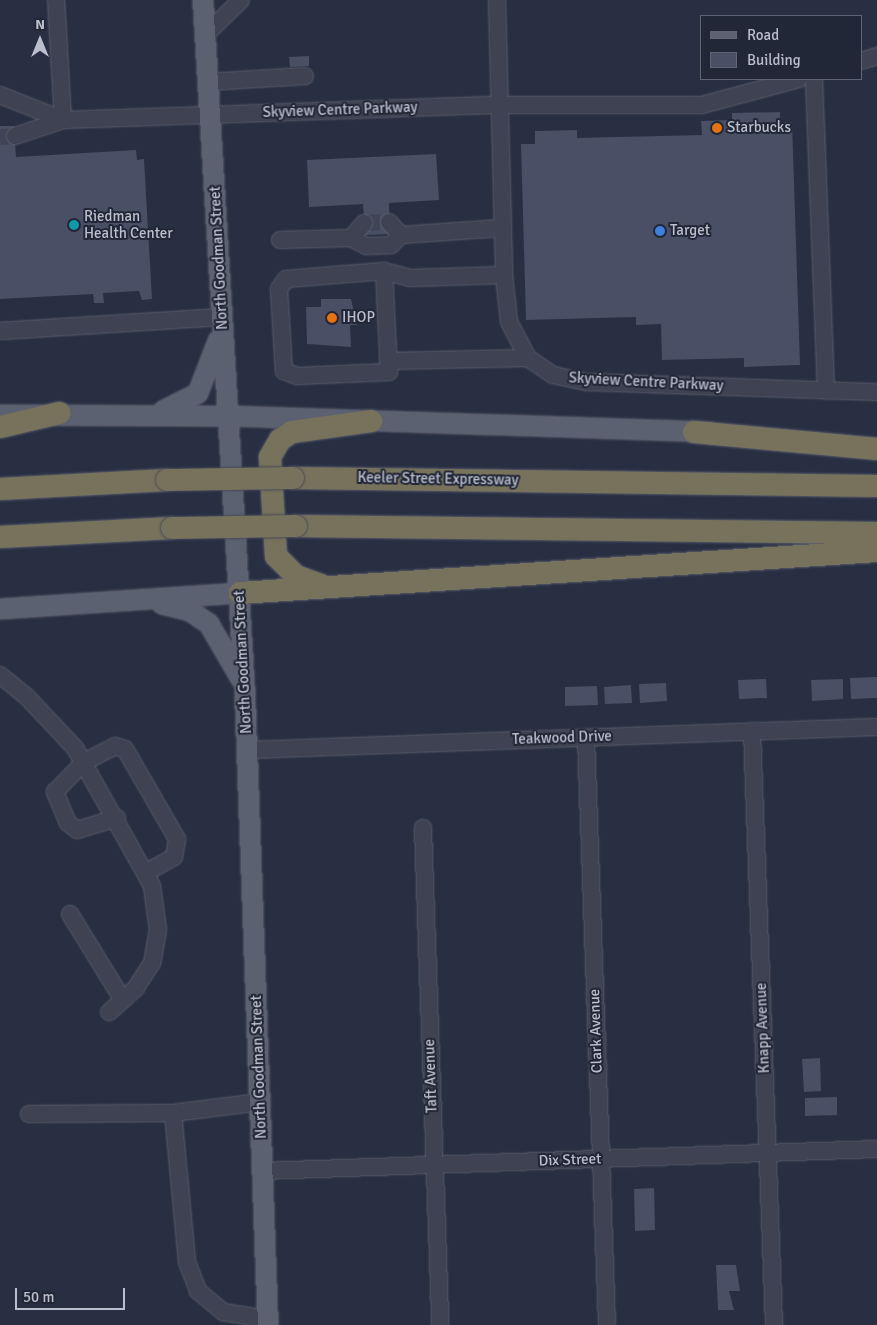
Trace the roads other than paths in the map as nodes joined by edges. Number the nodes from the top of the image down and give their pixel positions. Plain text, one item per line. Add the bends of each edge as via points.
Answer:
1 (56, 0) edge
2 (203, 0) edge
3 (242, 0) edge
4 (497, 0) edge
5 (205, 35) junction
6 (877, 56) edge
7 (862, 61) edge
8 (305, 76) dead end
9 (795, 80) edge
10 (814, 80) edge
11 (208, 82) junction
12 (0, 95) edge
13 (499, 105) junction
14 (210, 114) junction
15 (63, 120) junction
16 (15, 136) tunnel mouth
17 (390, 222) dead end
18 (364, 223) tunnel mouth
19 (502, 228) junction
20 (401, 235) junction
21 (350, 238) junction
22 (280, 240) dead end
23 (384, 271) junction
24 (504, 275) junction
25 (222, 316) junction
26 (0, 331) edge
27 (528, 358) junction
28 (389, 362) junction
29 (826, 391) junction
30 (877, 392) edge
31 (58, 413) junction
32 (144, 414) junction
33 (0, 415) edge
34 (229, 416) junction
35 (370, 421) junction
36 (0, 427) edge
37 (694, 432) junction
38 (877, 438) edge
39 (877, 449) edge
40 (877, 486) edge
41 (0, 489) edge
42 (877, 533) edge
43 (0, 537) edge
44 (877, 551) edge
45 (341, 587) junction
46 (240, 593) junction
47 (138, 600) junction
48 (0, 609) edge
49 (0, 675) edge
50 (245, 695) junction
51 (877, 727) edge
52 (752, 732) junction
53 (586, 738) junction
54 (248, 750) junction
55 (84, 762) junction
56 (117, 818) junction
57 (423, 828) dead end
58 (147, 872) junction
59 (70, 914) dead end
60 (123, 1000) junction
61 (109, 1012) dead end
62 (260, 1102) junction
63 (173, 1113) junction
64 (29, 1114) dead end
65 (877, 1149) edge
66 (768, 1152) junction
67 (601, 1159) junction
68 (434, 1164) junction
69 (262, 1171) junction
70 (268, 1322) edge
71 (440, 1325) edge
72 (607, 1325) edge
73 (774, 1325) edge

1 - 15 street
2 - 5 main road, North Goodman Street
3 - 5 street
4 - 13 street, Skyview Centre Parkway
5 - 11 main road, North Goodman Street
6 - 7 street
8 - 11 street
9 - 13 street via 702,105
10 - 29 street
11 - 14 main road, North Goodman Street
12 - 15 street
13 - 14 street, Skyview Centre Parkway
13 - 19 street, Skyview Centre Parkway
14 - 15 street, Skyview Centre Parkway
14 - 25 main road, North Goodman Street
15 - 16 street
17 - 20 street
18 - 21 street
19 - 20 street
19 - 24 street, Skyview Centre Parkway
20 - 21 street via 391,245 366,246
21 - 22 street
23 - 24 street via 410,278
23 - 28 street
23 - 28 street via 286,280 279,290 280,365 289,375 297,376 390,372
24 - 27 street, Skyview Centre Parkway via 509,322
25 - 26 street
25 - 32 main road via 212,364 198,393 180,405
25 - 34 main road, North Goodman Street
27 - 28 street
27 - 29 street, Skyview Centre Parkway via 553,375 587,382
29 - 30 street, Skyview Centre Parkway
31 - 32 main road
31 - 33 main road
31 - 36 highway
32 - 34 main road
34 - 35 main road
34 - 46 main road, North Goodman Street
35 - 37 main road
35 - 45 highway via 292,432 277,443 269,462 272,539 279,560 302,579
37 - 38 main road
37 - 39 highway
40 - 41 highway, Keeler Street Expressway, bridge via 293,478 167,480
42 - 43 highway, bridge via 296,526 172,528
44 - 45 highway
45 - 46 highway
46 - 47 main road
46 - 50 main road, North Goodman Street
47 - 48 main road
47 - 50 main road via 190,611 209,624 231,658
49 - 55 street via 49,719
50 - 54 main road, North Goodman Street
51 - 52 street, Teakwood Drive
52 - 53 street, Teakwood Drive
52 - 66 street, Knapp Avenue
53 - 54 street, Teakwood Drive
53 - 67 street, Clark Avenue
54 - 62 main road, North Goodman Street
55 - 56 street
55 - 56 street via 55,792 68,823 88,830
55 - 58 street via 116,746 125,749 130,757 179,848 174,857
56 - 58 street
57 - 68 street, Taft Avenue
58 - 60 street via 156,909 157,944 145,977
59 - 60 street
60 - 61 street
62 - 63 street
62 - 69 main road, North Goodman Street
63 - 64 street
63 - 70 street via 187,1262 198,1291 223,1312
65 - 66 street, Dix Street
66 - 67 street, Dix Street
66 - 73 street, Knapp Avenue
67 - 68 street, Dix Street
67 - 72 street, Clark Avenue
68 - 69 street, Dix Street
68 - 71 street, Taft Avenue
69 - 70 main road, North Goodman Street

